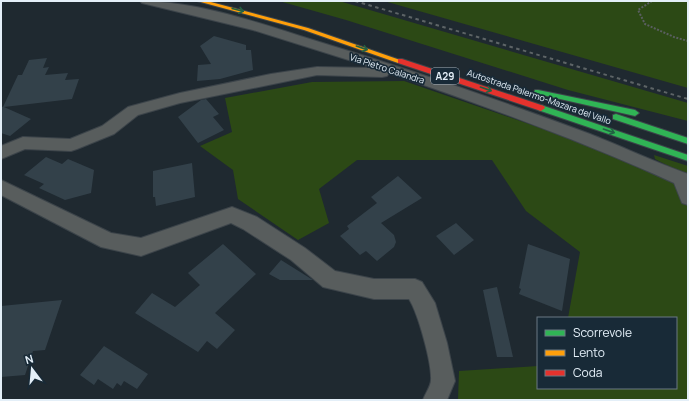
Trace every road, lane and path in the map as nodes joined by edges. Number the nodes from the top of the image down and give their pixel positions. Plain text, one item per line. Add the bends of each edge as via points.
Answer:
1 (146, 1) edge
2 (200, 1) edge
3 (652, 1) edge
4 (688, 41) edge
5 (401, 73) junction
6 (644, 115) dead end
7 (688, 141) edge
8 (1, 153) edge
9 (688, 158) edge
10 (685, 180) edge
11 (1, 187) edge
12 (688, 198) edge
13 (435, 400) edge

1 - 5 street, Via Pietro Calandra via 253,27
2 -> 9 highway, Autostrada Palermo-Mazara del Vallo / A29 via 313,32
3 - 4 path via 638,10 645,24
5 - 8 street via 317,71 271,79 180,98 133,111 108,130 70,145 23,143
5 - 10 street, Via Pietro Calandra via 612,148
6 - 7 highway, Autostrada Palermo-Mazara del Vallo via 534,91
10 - 12 street via 684,192
11 - 13 street via 108,241 140,247 232,215 250,223 298,254 330,280 374,289 415,289 424,303 436,343 443,381

